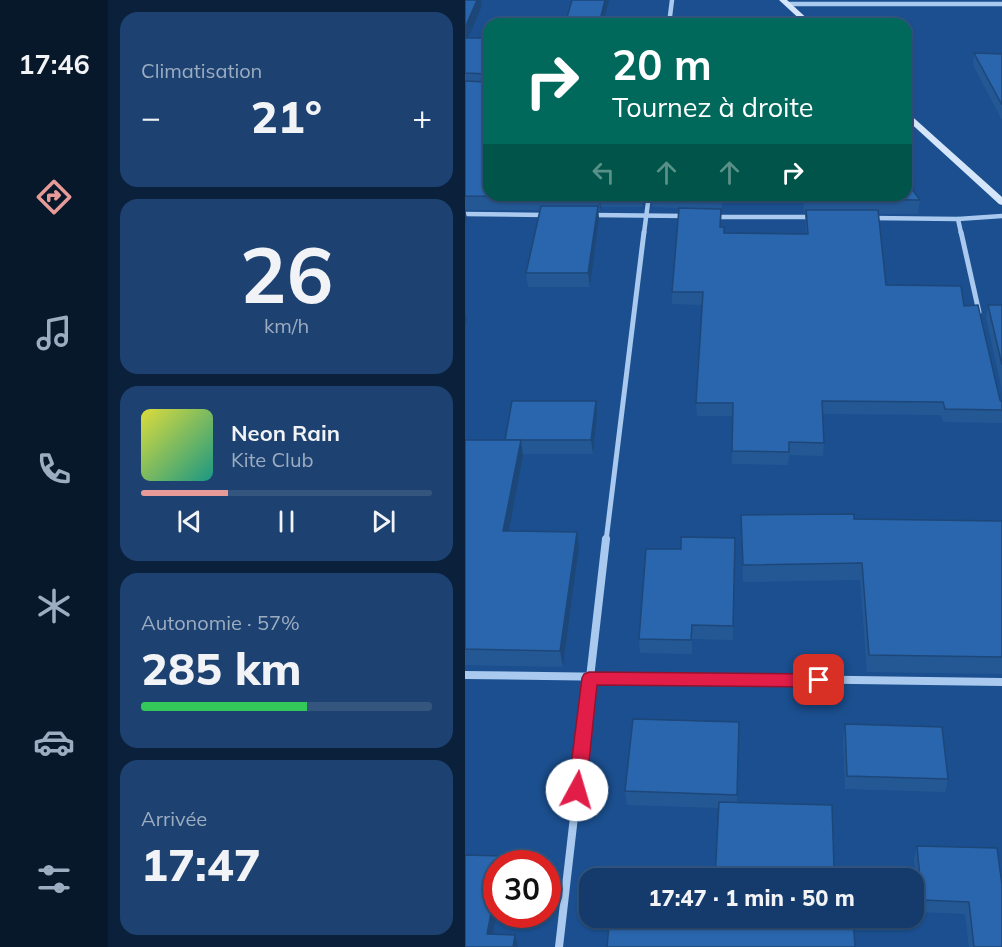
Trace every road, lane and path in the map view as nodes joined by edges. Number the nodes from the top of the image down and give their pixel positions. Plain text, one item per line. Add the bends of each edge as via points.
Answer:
1 (672, 0) edge
2 (785, 2) edge
3 (1002, 4) edge
4 (670, 18) edge
5 (802, 18) edge
6 (912, 120) edge
7 (649, 201) edge
8 (1002, 202) edge
9 (465, 214) edge
10 (556, 215) edge
11 (591, 215) edge
12 (648, 216) junction
13 (695, 216) edge
14 (707, 216) edge
15 (1002, 216) edge
16 (815, 217) edge
17 (863, 218) edge
18 (958, 219) junction
19 (981, 321) edge
20 (465, 675) edge
21 (589, 678) junction
22 (1002, 682) edge
23 (559, 947) edge

1 - 4 street
2 - 3 street
2 - 5 main road
6 - 8 main road
7 - 12 street
9 - 10 street
11 - 12 street
12 - 13 street
12 - 21 street
14 - 16 street
15 - 18 street
17 - 18 street
18 - 19 street
20 - 21 street
21 - 22 street
21 - 23 street

